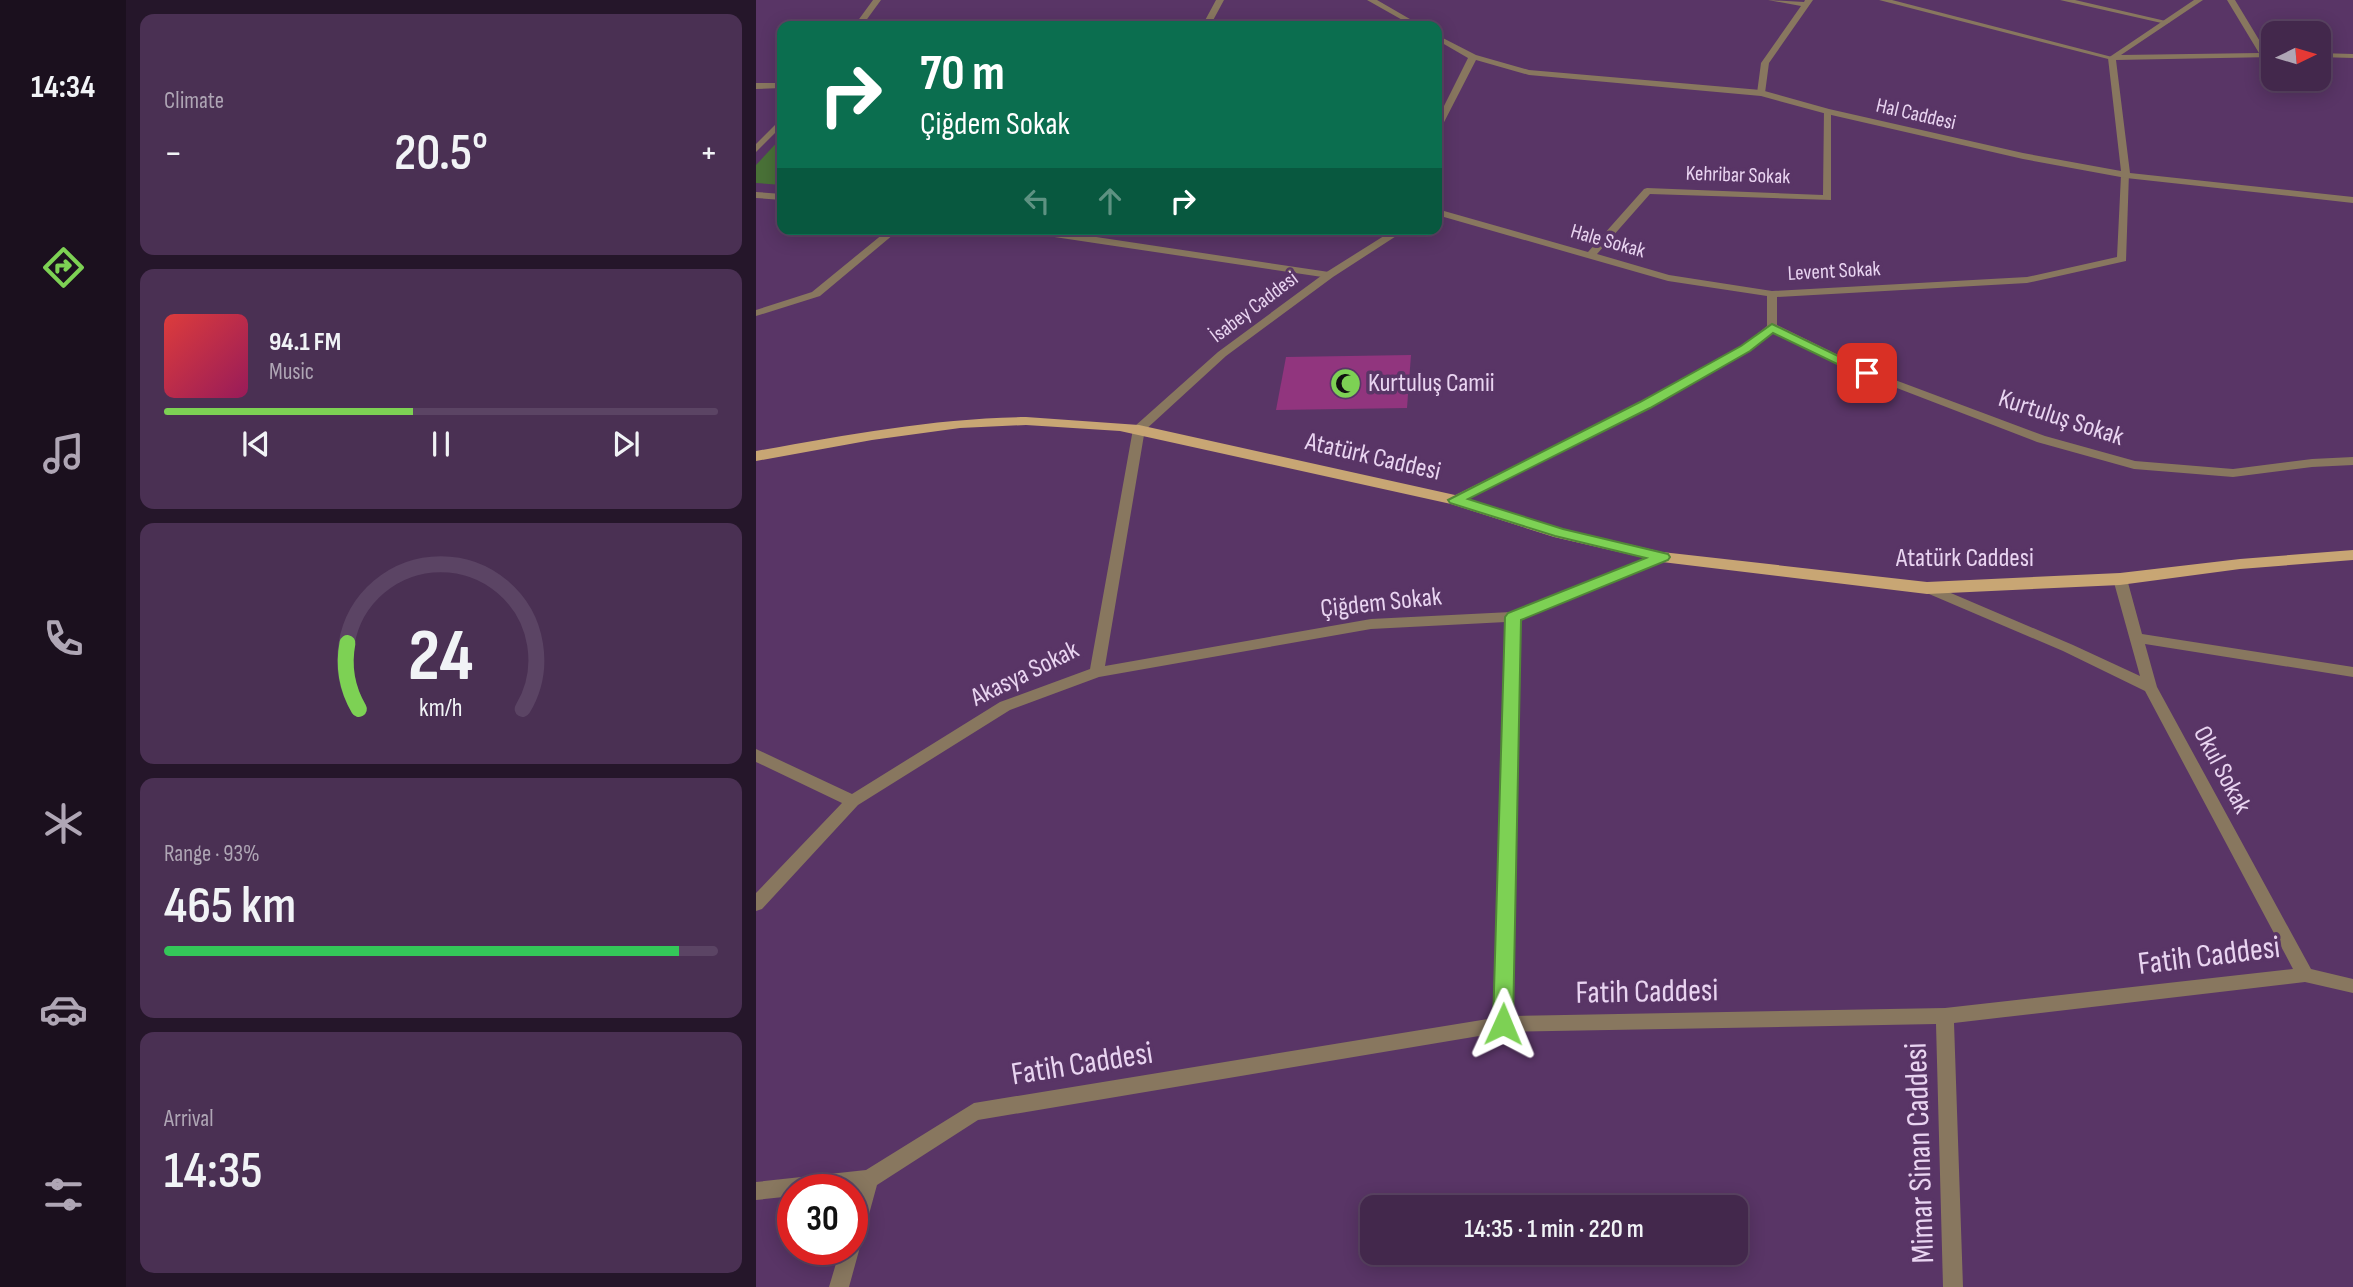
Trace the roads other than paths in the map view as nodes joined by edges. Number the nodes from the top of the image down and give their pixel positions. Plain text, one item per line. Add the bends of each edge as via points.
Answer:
1 (877, 0) edge
2 (1220, 0) edge
3 (1371, 0) edge
4 (1772, 0) edge
5 (1883, 0) edge
6 (2064, 0) edge
7 (2199, 0) edge
8 (2231, 0) edge
9 (1808, 3) edge
10 (862, 21) edge
11 (1209, 21) edge
12 (1409, 21) edge
13 (2166, 22) junction
14 (1442, 40) edge
15 (2261, 43) edge
16 (2261, 55) edge
17 (2331, 55) edge
18 (2353, 56) edge
19 (1473, 57) junction
20 (2112, 58) junction
21 (756, 86) edge
22 (777, 86) edge
23 (1761, 93) junction
24 (1827, 111) junction
25 (1442, 118) edge
26 (777, 126) edge
27 (756, 149) edge
28 (2126, 175) junction
29 (756, 195) edge
30 (777, 197) edge
31 (2353, 200) edge
32 (1442, 213) edge
33 (888, 235) edge
34 (1097, 235) edge
35 (1392, 235) edge
36 (1590, 256) junction
37 (1329, 275) junction
38 (1772, 294) junction
39 (756, 313) edge
40 (1772, 327) junction
41 (1139, 429) junction
42 (756, 456) edge
43 (2353, 461) edge
44 (1455, 500) junction
45 (2353, 555) edge
46 (1662, 557) junction
47 (2120, 579) junction
48 (1927, 588) junction
49 (1513, 617) junction
50 (2137, 638) junction
51 (1097, 672) junction
52 (2353, 672) edge
53 (2150, 687) junction
54 (756, 755) edge
55 (853, 801) junction
56 (756, 904) edge
57 (2305, 975) junction
58 (2353, 986) edge
59 (1945, 1017) junction
60 (1503, 1024) junction
61 (869, 1179) junction
62 (868, 1183) edge
63 (756, 1191) edge
64 (846, 1265) edge
65 (839, 1287) edge
66 (1953, 1287) edge

1 - 10 street
2 - 11 street
3 - 12 street
4 - 9 street
5 - 20 street
6 - 13 street
7 - 13 street
8 - 15 street
9 - 23 street via 1765,63
13 - 20 street
14 - 19 street
16 - 20 street
17 - 18 street
19 - 23 street, Hal Caddesi via 1529,72
19 - 25 street
20 - 28 street
21 - 22 street
23 - 24 street, Hal Caddesi
24 - 28 street, Hal Caddesi
24 - 36 street, Kehribar Sokak via 1828,198 1647,191
26 - 27 street
28 - 31 street, Hal Caddesi
28 - 38 street, Levent Sokak via 2122,259 2027,280
29 - 30 street
32 - 36 street, Hale Sokak
33 - 39 street via 816,294
34 - 37 street
35 - 37 street, İsabey Caddesi
36 - 38 street, Hale Sokak via 1668,278
37 - 41 street, İsabey Caddesi via 1222,354
38 - 40 street, Levent Sokak
40 - 43 street, Kurtuluş Sokak via 1867,373 2041,439 2134,465 2233,473
40 - 44 street via 1746,348 1645,405
41 - 42 main road, Atatürk Caddesi via 1088,423 989,422 859,437
41 - 44 main road, Atatürk Caddesi
41 - 51 street, Akasya Sokak
44 - 46 main road, Atatürk Caddesi via 1560,533
45 - 47 main road, Atatürk Caddesi
46 - 48 main road, Atatürk Caddesi
46 - 49 street, Çiğdem Sokak
47 - 48 main road, Atatürk Caddesi
47 - 50 street, Okul Sokak
48 - 53 street
49 - 51 street, Çiğdem Sokak via 1371,624
49 - 60 street
50 - 52 street
50 - 53 street, Okul Sokak
51 - 55 street, Akasya Sokak via 1005,706
53 - 57 street, Okul Sokak
54 - 55 street
55 - 56 street, Akasya Sokak
57 - 58 street, Fatih Caddesi
57 - 59 street, Fatih Caddesi
59 - 60 street, Fatih Caddesi
59 - 66 street, Mimar Sinan Caddesi
60 - 61 street, Fatih Caddesi via 974,1112
61 - 62 street
61 - 63 street, Fatih Caddesi
64 - 65 street

